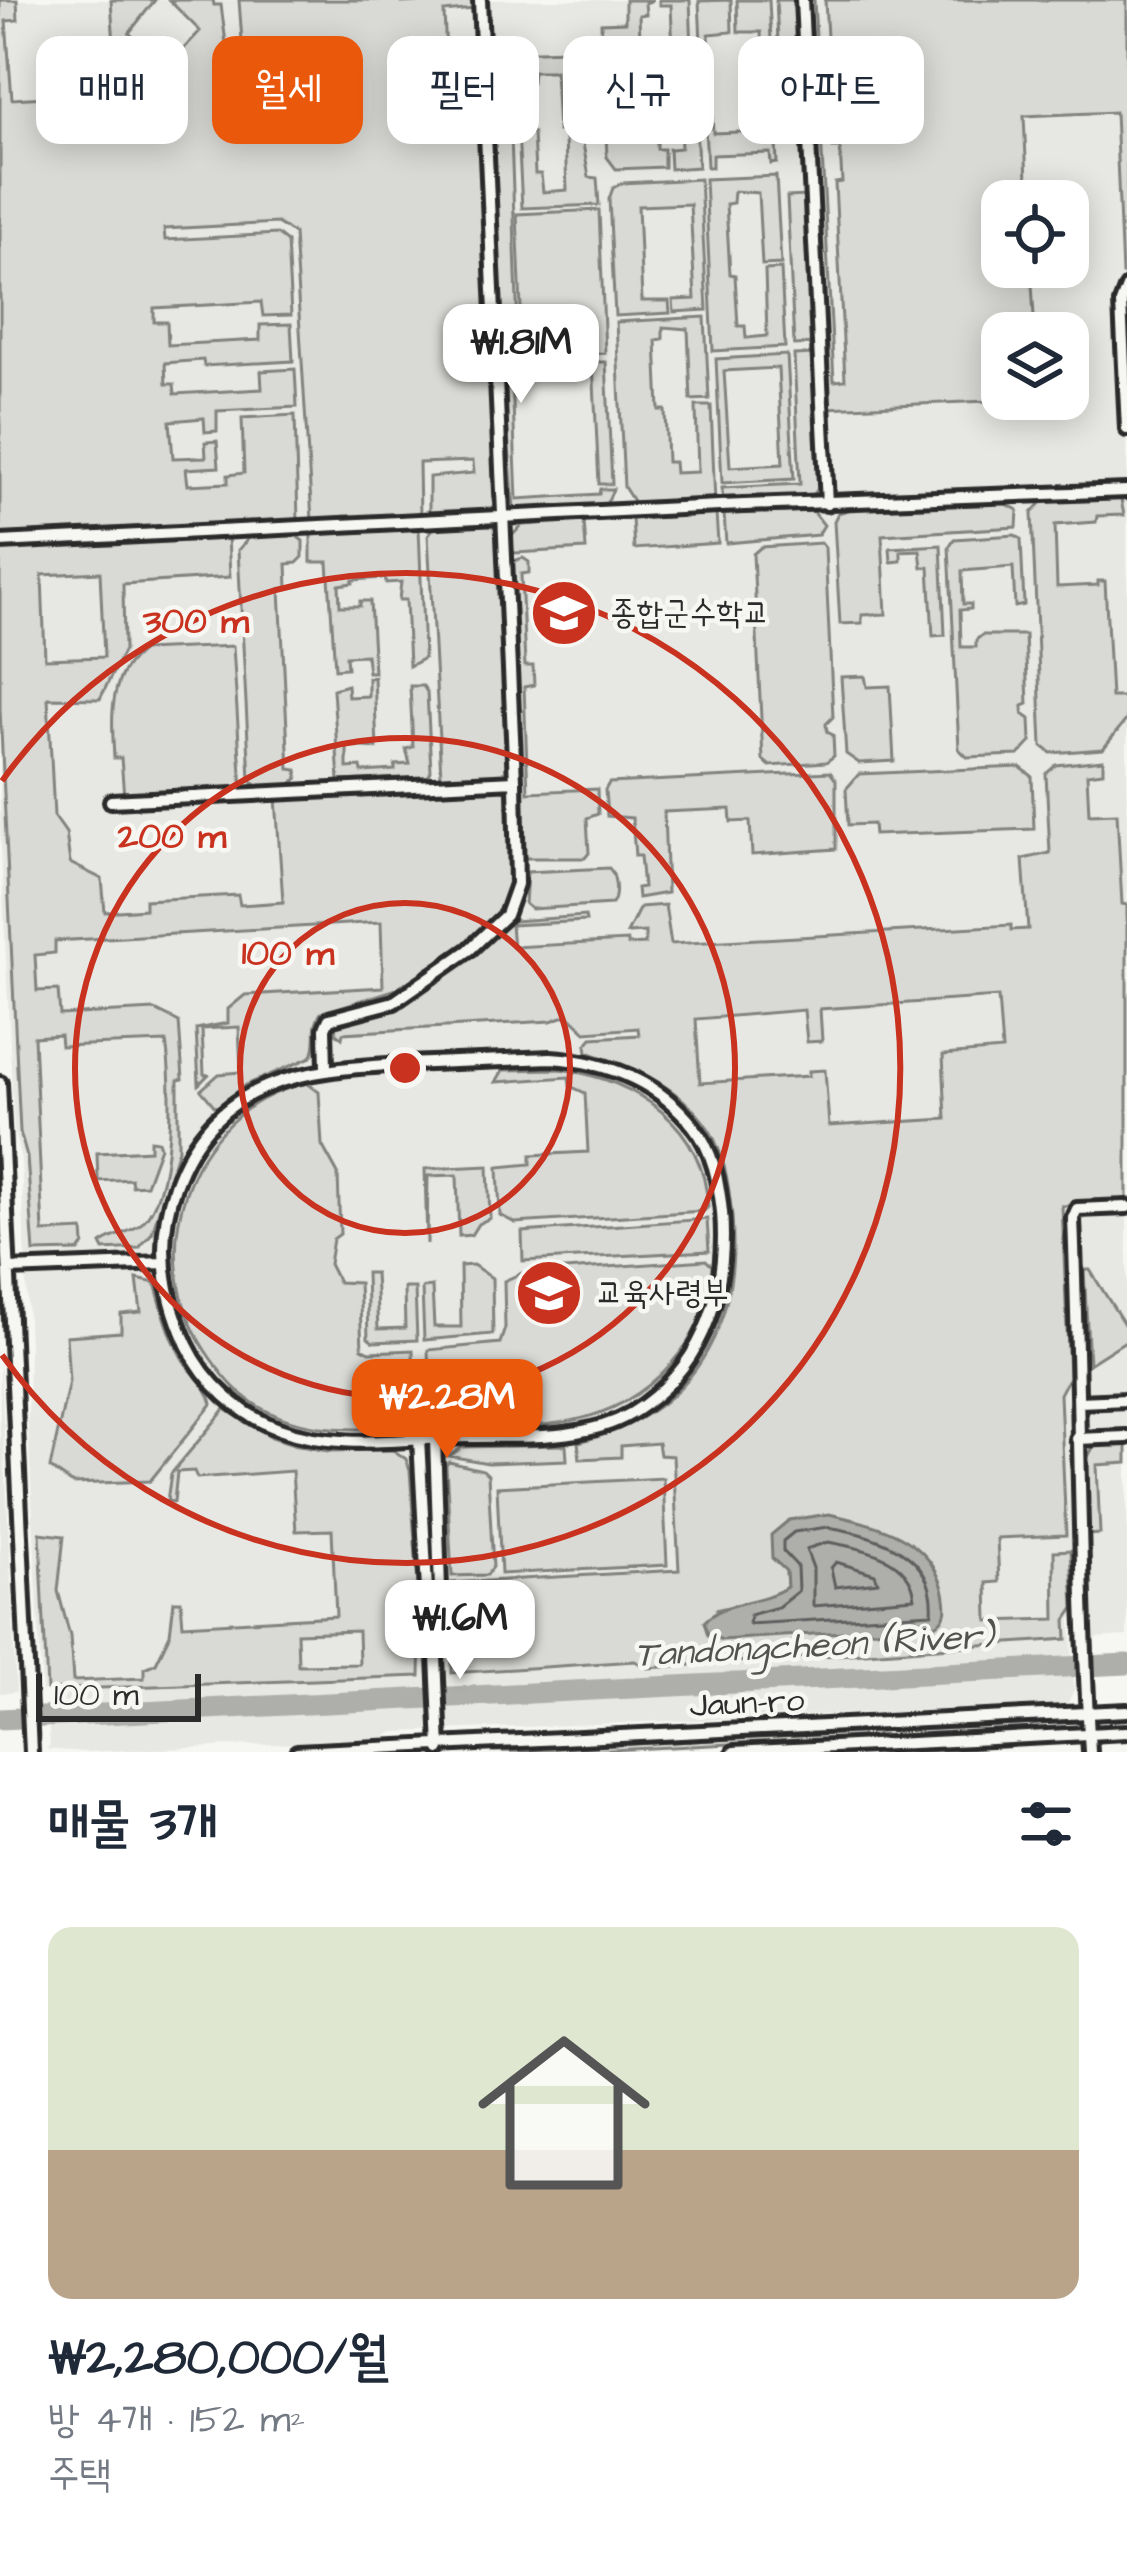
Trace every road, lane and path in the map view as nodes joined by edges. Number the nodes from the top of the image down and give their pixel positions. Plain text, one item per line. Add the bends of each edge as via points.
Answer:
1 (480, 0) edge
2 (802, 0) edge
3 (1127, 287) edge
4 (1127, 429) edge
5 (1127, 491) edge
6 (827, 504) junction
7 (503, 517) junction
8 (0, 542) edge
9 (515, 781) junction
10 (111, 801) dead end
11 (326, 1068) junction
12 (0, 1083) edge
13 (1127, 1207) edge
14 (164, 1263) junction
15 (9, 1269) junction
16 (1127, 1400) edge
17 (1078, 1402) junction
18 (1127, 1437) edge
19 (418, 1438) junction
20 (435, 1438) junction
21 (1077, 1439) junction
22 (434, 1610) junction
23 (1127, 1711) edge
24 (1087, 1713) junction
25 (1127, 1732) edge
26 (1088, 1734) junction
27 (31, 1748) edge
28 (440, 1748) edge
29 (297, 1752) edge
30 (734, 1752) edge
31 (1090, 1752) edge

1 - 7 street
2 - 6 street
3 - 4 street
5 - 6 street
6 - 7 street
7 - 8 street
7 - 9 street
9 - 10 street
9 - 11 street via 512,906 469,950 394,1002 329,1018
11 - 14 street via 262,1088 208,1130 171,1198
11 - 20 street via 594,1063 666,1099 695,1128 713,1164 722,1276 695,1350 661,1391 588,1430
12 - 15 street
13 - 17 street via 1074,1212
14 - 15 street
14 - 19 street via 172,1312 191,1353 236,1406 304,1437
15 - 27 street
16 - 17 street
17 - 21 street
18 - 21 street
19 - 20 street
19 - 22 street
20 - 22 street
21 - 24 street
22 - 28 street
23 - 24 street, Jaun-ro
24 - 26 street
24 - 28 street, Jaun-ro
25 - 26 street, Jaun-ro
26 - 30 street, Jaun-ro
26 - 31 street
28 - 29 street, Jaun-ro

